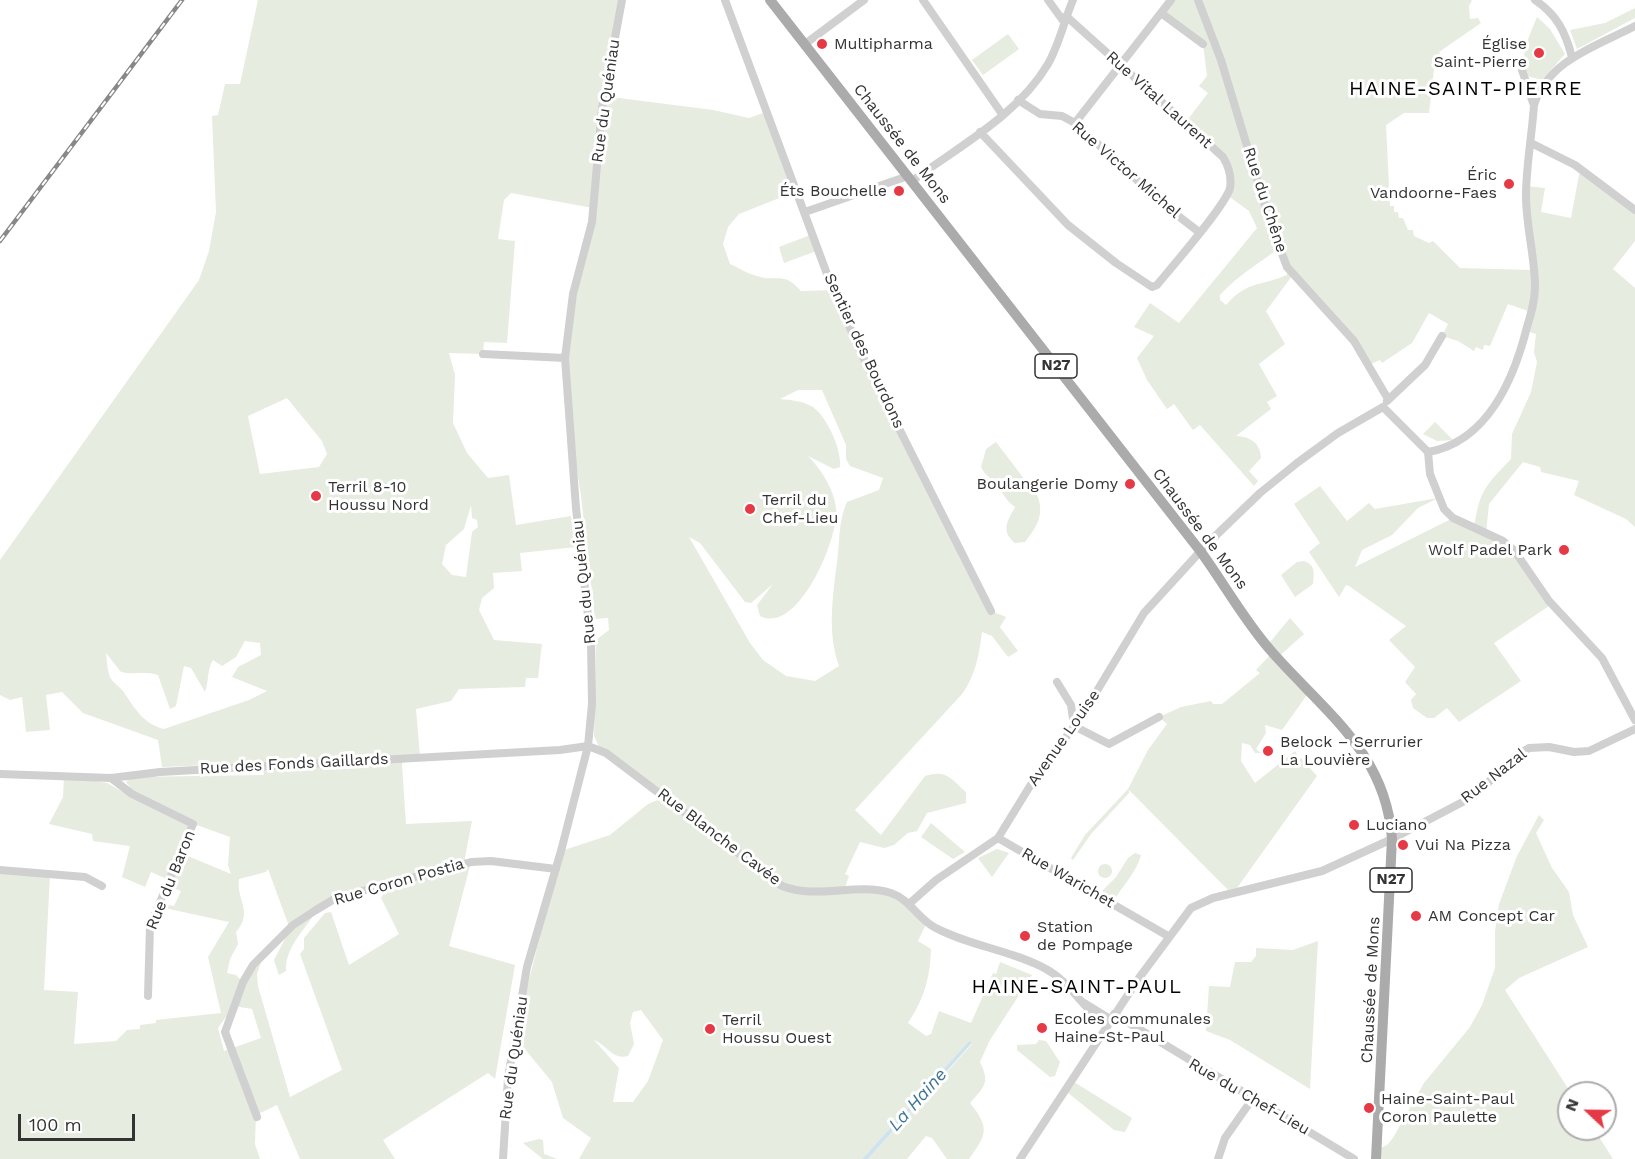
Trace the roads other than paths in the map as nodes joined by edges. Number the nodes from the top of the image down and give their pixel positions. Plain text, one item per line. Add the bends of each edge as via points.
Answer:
1 (622, 0) edge
2 (725, 0) edge
3 (770, 0) edge
4 (864, 0) edge
5 (923, 0) edge
6 (1048, 0) edge
7 (1073, 0) edge
8 (1198, 0) edge
9 (1535, 0) edge
10 (1167, 1) edge
11 (1161, 13) junction
12 (1065, 19) junction
13 (1635, 26) edge
14 (805, 44) junction
15 (1203, 44) dead end
16 (1572, 57) junction
17 (1119, 66) junction
18 (1522, 70) dead end
19 (1018, 100) junction
20 (1534, 105) junction
21 (1002, 114) junction
22 (1075, 123) junction
23 (980, 132) junction
24 (1531, 142) junction
25 (910, 178) junction
26 (1635, 210) edge
27 (805, 212) junction
28 (1199, 232) junction
29 (1442, 336) dead end
30 (483, 354) dead end
31 (565, 358) junction
32 (1388, 399) junction
33 (1383, 407) junction
34 (1428, 452) junction
35 (1201, 552) junction
36 (991, 611) dead end
37 (1057, 682) dead end
38 (1159, 717) dead end
39 (1635, 720) edge
40 (1074, 726) junction
41 (1635, 729) edge
42 (588, 746) junction
43 (0, 774) edge
44 (111, 778) junction
45 (998, 838) junction
46 (1392, 839) junction
47 (556, 869) junction
48 (0, 870) edge
49 (102, 886) dead end
50 (909, 904) junction
51 (1168, 936) junction
52 (148, 996) dead end
53 (1110, 1020) junction
54 (1253, 1098) junction
55 (256, 1117) dead end
56 (1378, 1156) edge
57 (503, 1159) edge
58 (1020, 1159) edge
59 (1218, 1159) edge
60 (1354, 1159) edge

1 - 31 street, Rue du Quéniau via 602,108 592,222 573,294
2 - 27 street, Sentier des Bourdons
3 - 14 main road, Chaussée de Mons / N27
4 - 14 street
5 - 21 street
6 - 12 street, Rue Vital Laurent
7 - 12 street
8 - 32 street, Rue du Chêne via 1287,267 1354,341
9 - 16 street via 1557,19
10 - 11 street
11 - 15 street
11 - 17 street
12 - 17 street, Rue Vital Laurent
12 - 19 street via 1048,63
13 - 16 street
14 - 25 main road, Chaussée de Mons / N27
16 - 20 street via 1542,85
17 - 22 street
17 - 28 street, Rue Vital Laurent via 1223,157 1230,174 1227,195
18 - 20 street
19 - 21 street
19 - 22 street, Rue Victor Michel via 1040,114 1062,116
20 - 24 street
21 - 23 street
22 - 28 street, Rue Victor Michel
23 - 25 street
23 - 28 street via 1076,232 1152,287
24 - 26 street via 1575,165
24 - 34 street via 1526,198 1534,296 1519,358 1510,382 1475,428 1452,445
25 - 27 street
25 - 35 main road, Chaussée de Mons / N27
27 - 36 street, Sentier des Bourdons via 833,290 865,361
29 - 32 street via 1425,365
30 - 31 street
31 - 42 street, Rue du Quéniau via 591,642
32 - 33 street
33 - 34 street
33 - 35 street, Avenue Louise via 1297,463 1259,494
34 - 39 street via 1430,474 1443,509 1514,550 1549,601 1602,658
35 - 40 street, Avenue Louise via 1143,614
35 - 46 main road, Chaussée de Mons / N27 via 1267,646 1363,751 1387,804
37 - 40 street via 1071,705
38 - 40 street via 1109,744
40 - 45 street, Avenue Louise
41 - 46 street, Rue Nazal via 1589,751 1529,748 1474,796
42 - 44 street, Rue des Fonds Gaillards via 151,772
42 - 47 street, Rue du Quéniau
42 - 50 street, Rue Blanche Cavée via 606,753 782,886 807,893 873,890 896,895
43 - 44 street, Rue des Fonds Gaillards
44 - 52 street, Rue du Baron via 132,794 193,824 150,926
45 - 50 street, Avenue Louise via 936,880
45 - 51 street, Rue Warichet
46 - 51 street, Rue Nazal via 1310,876 1213,898 1188,910
46 - 56 main road, Chaussée de Mons / N27
47 - 55 street, Rue Coron Postia via 474,861 336,898 293,925 254,964 243,982 225,1032
47 - 57 street, Rue du Quéniau via 527,967 518,1014 508,1078
48 - 49 street via 85,877
50 - 53 street, Rue du Chef-Lieu via 937,928 1047,970 1062,979 1094,1016
51 - 53 street, Rue Nazal
53 - 54 street, Rue du Chef-Lieu
53 - 58 street, Rue Nazal
54 - 59 street via 1225,1138
54 - 60 street, Rue du Chef-Lieu

